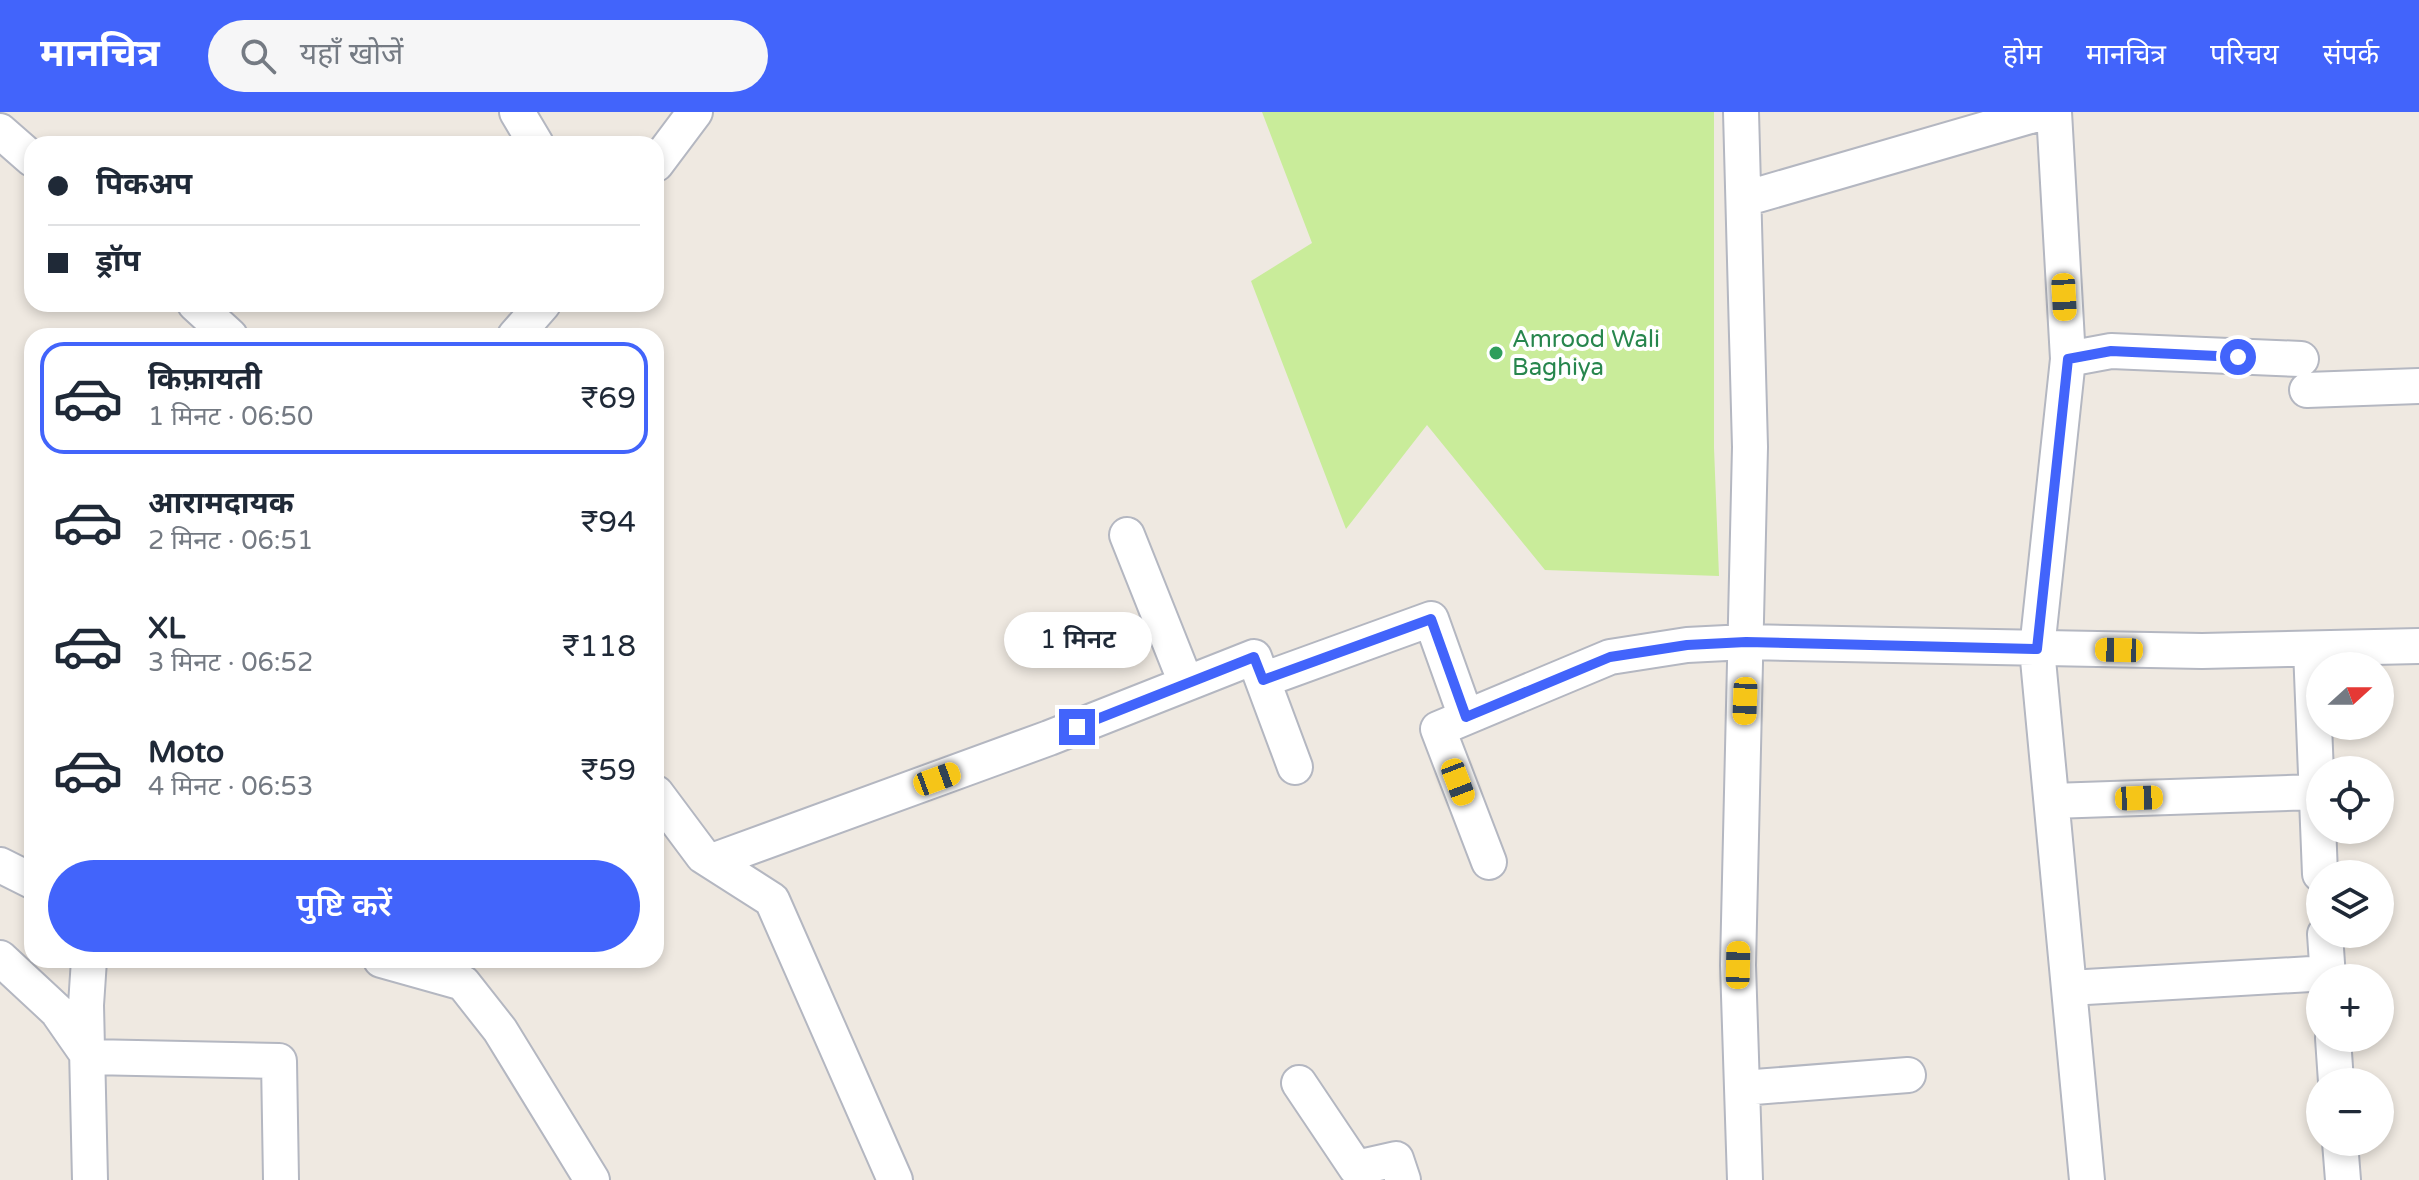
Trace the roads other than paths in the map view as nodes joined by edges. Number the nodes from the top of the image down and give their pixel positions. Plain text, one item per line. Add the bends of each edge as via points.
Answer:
1 (517, 112) edge
2 (695, 112) edge
3 (1741, 112) edge
4 (2044, 112) edge
5 (2054, 112) edge
6 (0, 131) edge
7 (531, 136) edge
8 (24, 152) edge
9 (664, 153) edge
10 (1744, 199) junction
11 (204, 312) edge
12 (536, 312) edge
13 (221, 328) edge
14 (522, 328) edge
15 (2068, 359) junction
16 (2419, 386) edge
17 (1127, 535) dead end
18 (1746, 642) junction
19 (2419, 646) edge
20 (2037, 649) junction
21 (2311, 649) junction
22 (1263, 680) junction
23 (1186, 683) junction
24 (1466, 717) junction
25 (2314, 756) edge
26 (1295, 767) dead end
27 (2306, 792) edge
28 (2052, 801) junction
29 (664, 804) edge
30 (712, 861) junction
31 (1489, 862) dead end
32 (0, 865) edge
33 (21, 884) edge
34 (0, 958) edge
35 (88, 968) edge
36 (410, 968) edge
37 (2306, 977) edge
38 (2069, 988) junction
39 (89, 1057) junction
40 (1908, 1075) dead end
41 (1299, 1083) dead end
42 (1742, 1088) junction
43 (2341, 1156) edge
44 (90, 1180) edge
45 (281, 1180) edge
46 (592, 1180) edge
47 (895, 1180) edge
48 (1403, 1180) edge
49 (1745, 1180) edge
50 (2087, 1180) edge
51 (2343, 1180) edge

1 - 7 street
2 - 9 street
3 - 10 street
4 - 10 street
5 - 15 street
6 - 8 street
10 - 18 street via 1750,447
11 - 13 street
12 - 14 street
15 - 16 street via 2111,351
15 - 20 street
17 - 23 street
18 - 20 street
18 - 24 street via 1610,657
18 - 42 street via 1738,965
19 - 21 street
20 - 21 street
20 - 28 street
21 - 25 street
22 - 23 street via 1254,657
22 - 24 street via 1431,619
22 - 26 street
23 - 30 street
24 - 31 street via 1438,729
27 - 28 street
28 - 38 street
29 - 30 street
30 - 47 street via 772,900
32 - 33 street
34 - 39 street via 57,1011
35 - 39 street
36 - 46 street via 463,983 500,1030
37 - 38 street
38 - 50 street
39 - 44 street
39 - 45 street via 279,1061
40 - 42 street
41 - 48 street via 1356,1168 1396,1159
42 - 49 street
43 - 51 street

